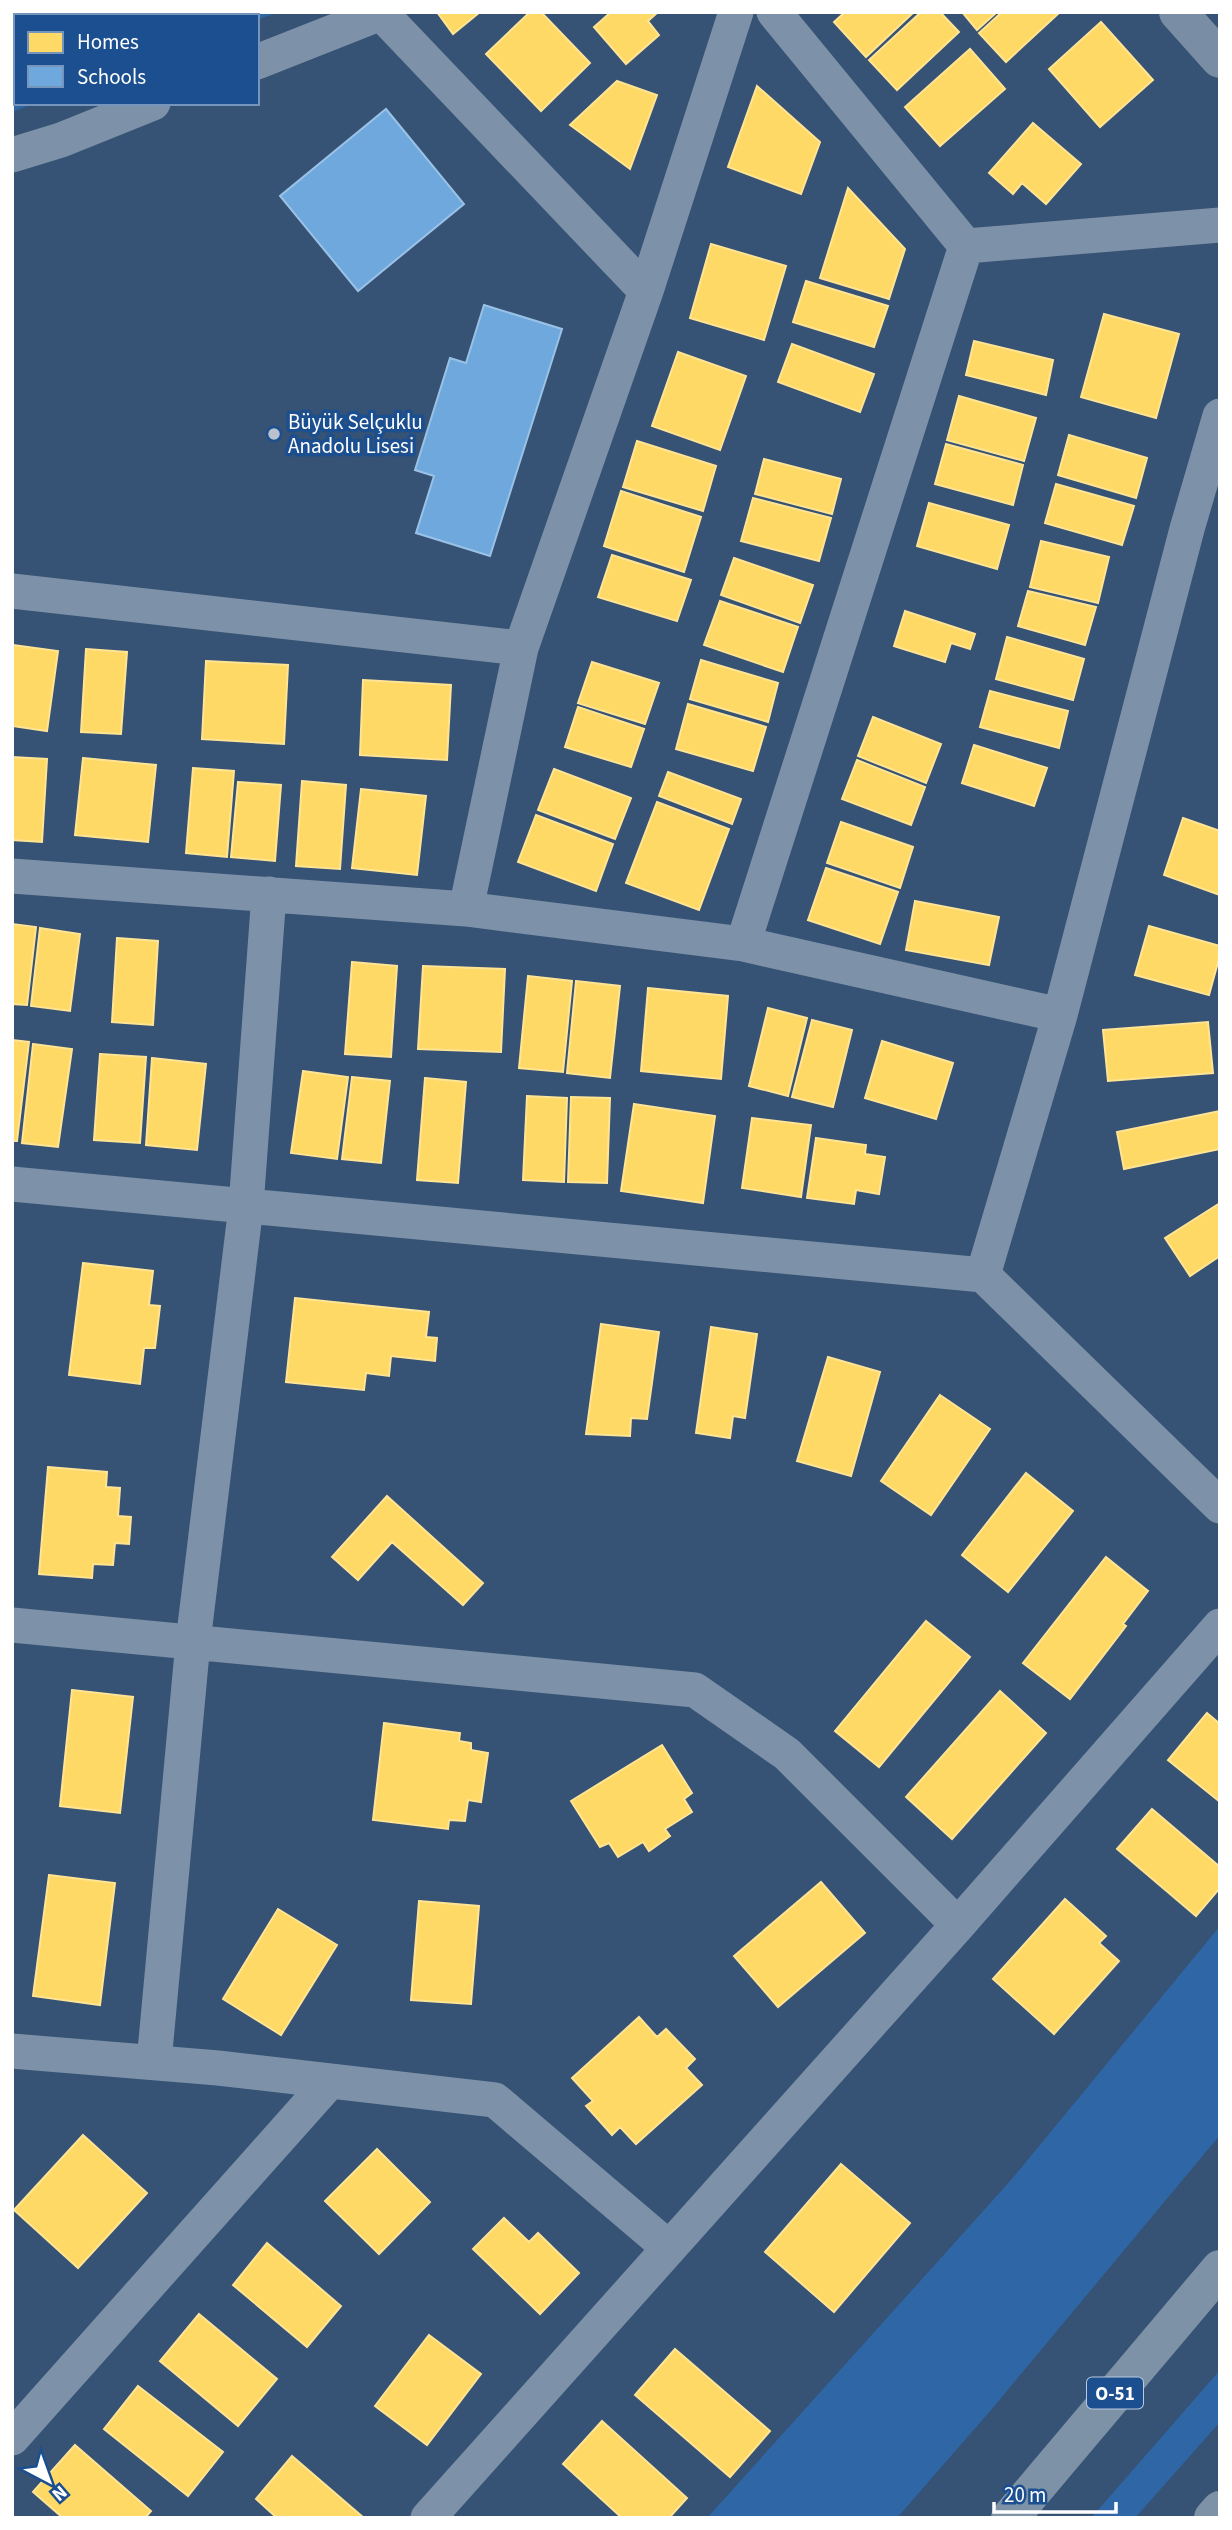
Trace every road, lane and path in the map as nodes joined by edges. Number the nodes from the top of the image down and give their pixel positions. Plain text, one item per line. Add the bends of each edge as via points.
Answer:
1 (736, 12) edge
2 (774, 12) edge
3 (1178, 12) edge
4 (381, 13) edge
5 (1220, 59) edge
6 (259, 61) edge
7 (148, 105) edge
8 (12, 155) edge
9 (1220, 225) edge
10 (966, 246) junction
11 (646, 290) junction
12 (1220, 416) edge
13 (12, 590) edge
14 (521, 648) junction
15 (12, 876) edge
16 (269, 894) junction
17 (466, 909) junction
18 (743, 944) junction
19 (1060, 1015) junction
20 (12, 1184) edge
21 (247, 1206) junction
22 (983, 1275) junction
23 (1220, 1507) edge
24 (12, 1625) edge
25 (1220, 1626) edge
26 (192, 1642) junction
27 (958, 1924) junction
28 (12, 2051) edge
29 (154, 2062) junction
30 (329, 2082) junction
31 (669, 2248) junction
32 (1220, 2269) edge
33 (12, 2438) edge
34 (1220, 2510) edge
35 (428, 2518) edge
36 (1010, 2518) edge
37 (1213, 2518) edge

1 - 11 street
2 - 10 street
3 - 5 main road
4 - 6 street
4 - 11 street
7 - 8 street
9 - 10 street
10 - 18 street
11 - 14 street
12 - 19 street
13 - 14 street
14 - 17 street
15 - 16 street
16 - 17 street
16 - 21 street
17 - 18 street
18 - 19 street
19 - 22 street
20 - 21 street
21 - 22 street
21 - 26 street
22 - 23 street
24 - 26 street
25 - 27 street
26 - 27 street via 695,1690 787,1754
26 - 29 street
27 - 31 street
28 - 29 street
29 - 30 street
30 - 31 street via 495,2099
30 - 33 street
31 - 35 street
32 - 36 highway, O-51
34 - 37 highway

